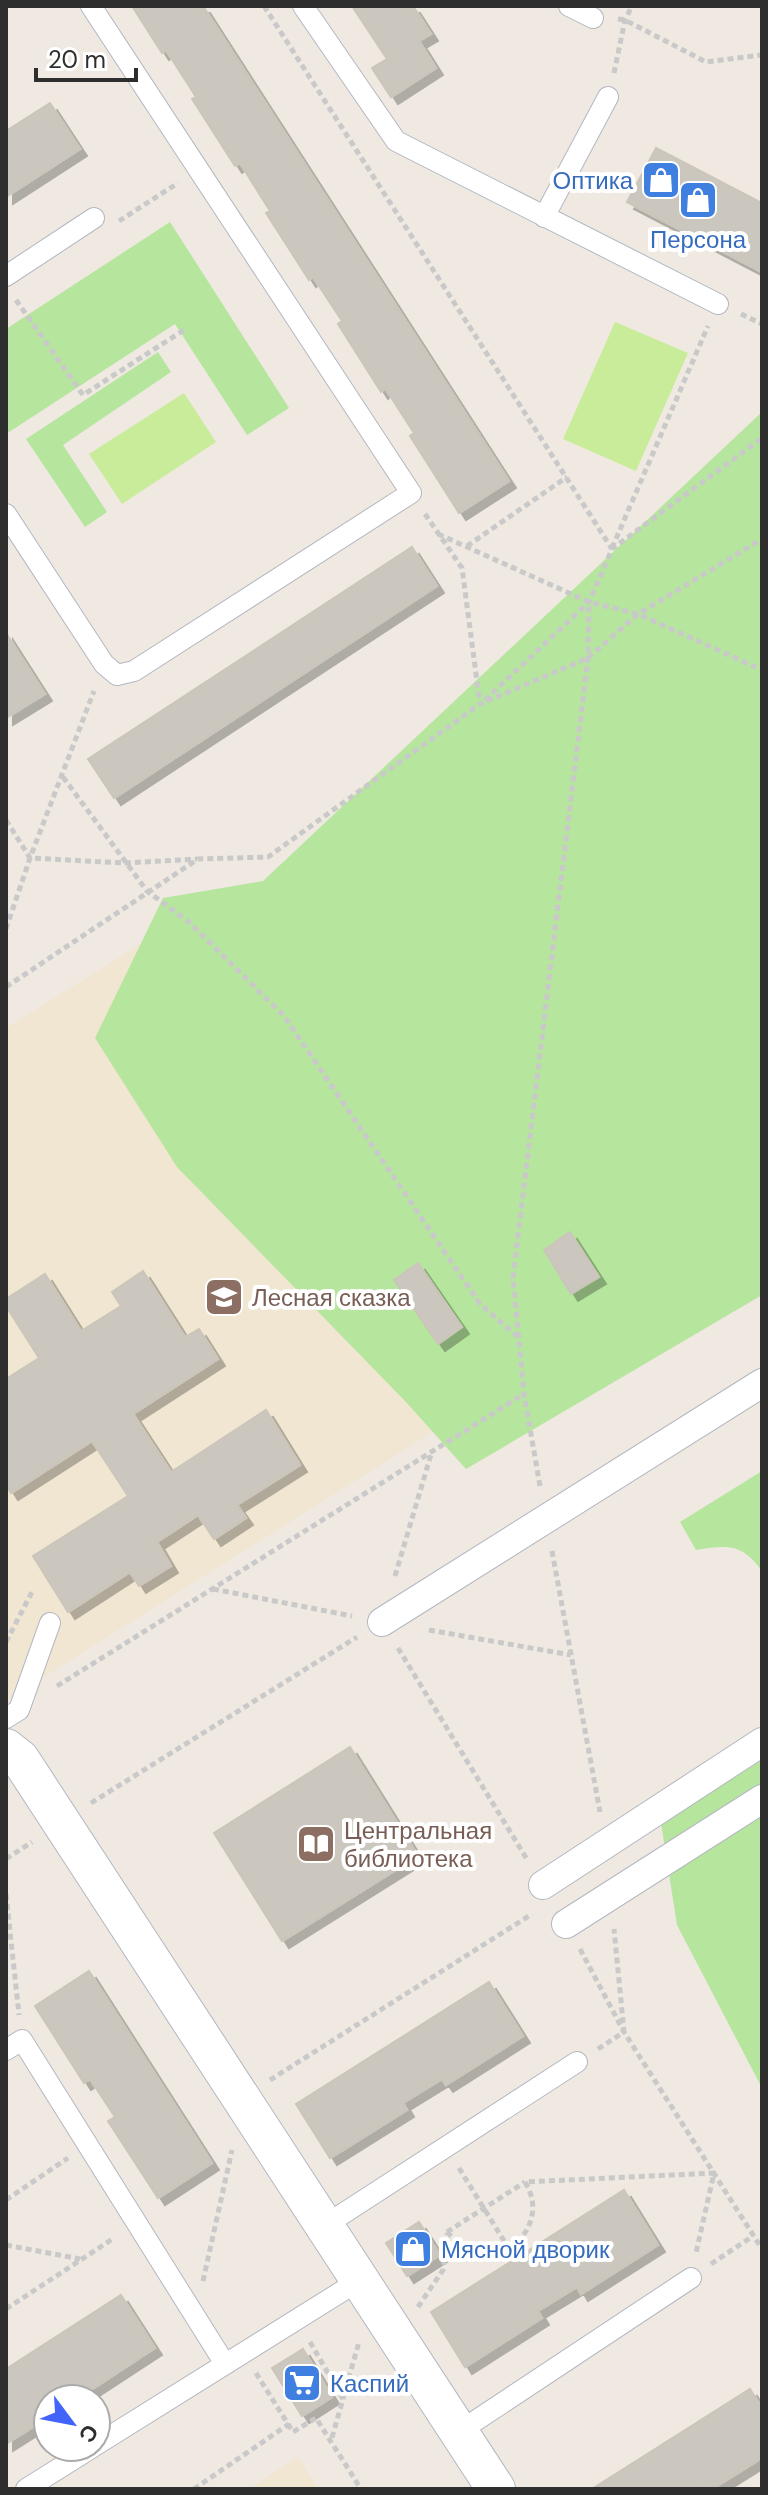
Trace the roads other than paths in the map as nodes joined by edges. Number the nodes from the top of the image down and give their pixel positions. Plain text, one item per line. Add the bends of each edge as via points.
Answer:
1 (91, 6) edge
2 (303, 6) edge
3 (569, 6) edge
4 (593, 18) road end
5 (608, 97) road end
6 (544, 217) junction
7 (94, 218) road end
8 (6, 276) edge
9 (718, 304) road end
10 (6, 514) edge
11 (762, 1383) edge
12 (382, 1622) road end
13 (50, 1623) dead end
14 (13, 1714) edge
15 (762, 1742) edge
16 (6, 1748) edge
17 (762, 1799) edge
18 (543, 1885) road end
19 (566, 1924) road end
20 (14, 2045) edge
21 (577, 2062) dead end
22 (324, 2226) junction
23 (691, 2278) road end
24 (360, 2280) junction
25 (225, 2364) junction
26 (460, 2431) junction
27 (112, 2435) edge
28 (67, 2463) edge
29 (26, 2489) edge
30 (496, 2489) edge

1 - 10 lane via 411,493 134,671 117,675 104,664
2 - 6 lane via 396,141
3 - 4 lane
5 - 6 lane
6 - 9 lane
7 - 8 lane
11 - 12 street
13 - 14 lane
15 - 18 street
16 - 22 street via 20,1759
17 - 19 street
20 - 25 lane via 88,2144
21 - 22 lane
22 - 24 street
23 - 26 lane
24 - 25 lane
24 - 26 street
25 - 27 lane
26 - 30 street
28 - 29 lane

